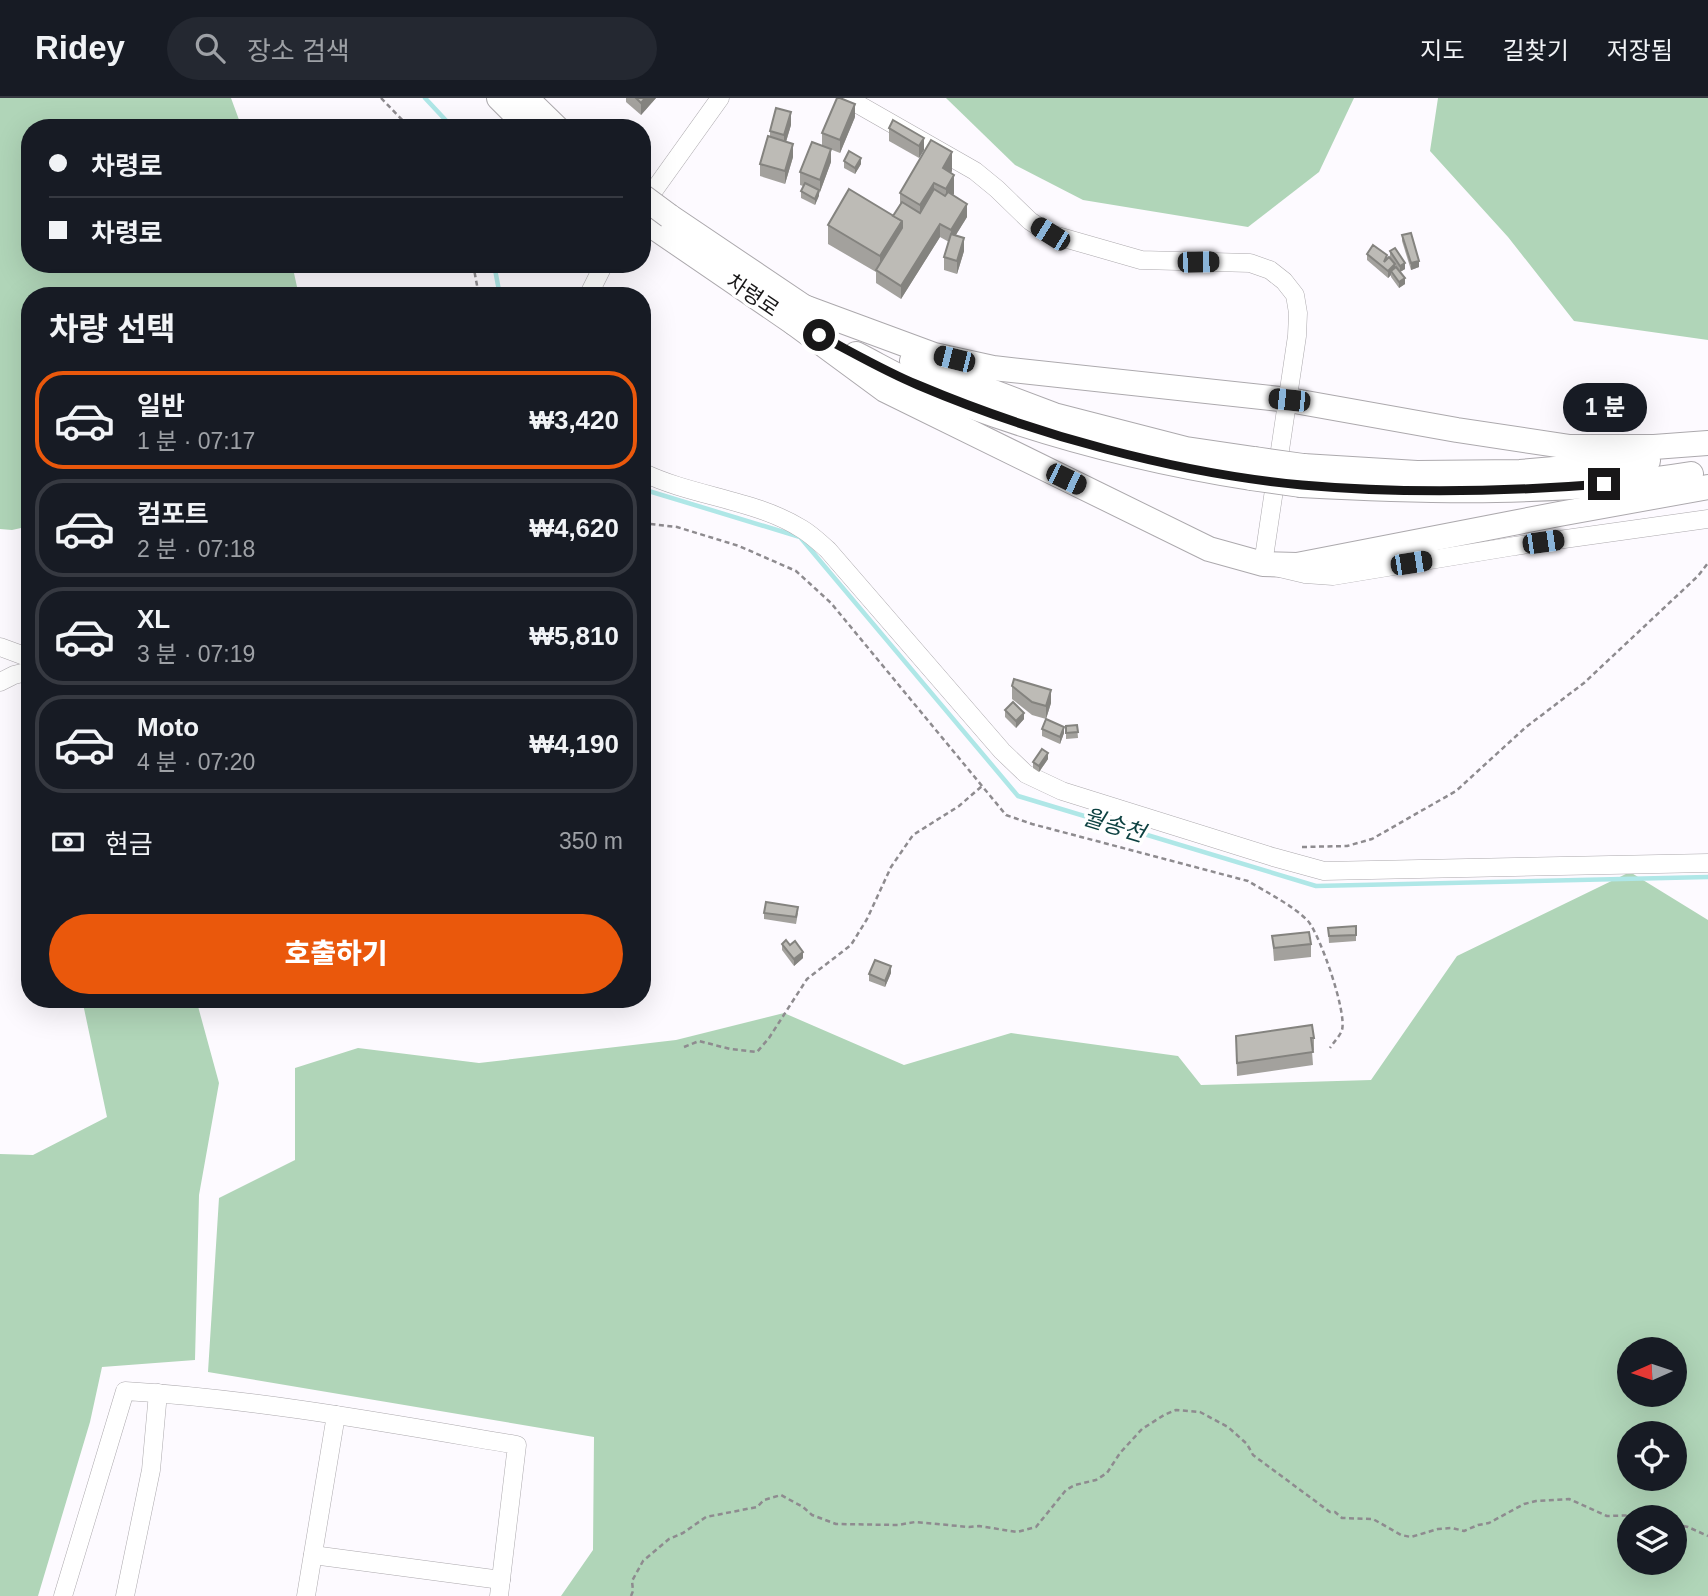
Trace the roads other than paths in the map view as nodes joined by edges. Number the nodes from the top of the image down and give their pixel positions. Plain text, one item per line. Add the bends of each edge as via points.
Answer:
1 (499, 98) edge
2 (526, 98) edge
3 (720, 98) edge
4 (847, 98) edge
5 (520, 119) edge
6 (548, 119) edge
7 (651, 194) edge
8 (657, 222) edge
9 (799, 315) junction
10 (1289, 400) junction
11 (1708, 443) edge
12 (1708, 453) edge
13 (1708, 471) edge
14 (1302, 475) junction
15 (651, 476) edge
16 (1708, 488) edge
17 (1708, 519) edge
18 (1263, 564) junction
19 (0, 647) edge
20 (21, 655) edge
21 (21, 673) edge
22 (0, 682) edge
23 (1708, 863) edge
24 (158, 1393) junction
25 (336, 1415) junction
26 (313, 1555) junction
27 (500, 1588) edge
28 (63, 1596) edge
29 (125, 1596) edge
30 (306, 1596) edge

1 - 5 highway
2 - 6 highway
3 - 7 street
4 - 10 street via 975,171 1050,234 1141,260 1250,262 1270,270 1295,295 1298,313
8 - 9 highway, 차령로
9 - 10 highway via 993,368
9 - 14 highway, 차령로, bridge via 925,368 1055,415 1252,469
9 - 18 highway via 886,390 1209,549
10 - 11 highway via 1570,447
10 - 18 street
12 - 14 highway via 1520,472
13 - 14 highway via 1521,490 1417,491
15 - 23 street via 766,512 803,530 828,550 1002,751 1026,774 1062,791 1324,871
16 - 18 highway via 1297,565
17 - 18 street via 1333,576
19 - 20 street
21 - 22 street
24 - 25 street
24 - 28 street via 125,1391
24 - 29 street via 151,1470
25 - 26 street
25 - 27 street via 517,1445
26 - 27 street
26 - 30 street

